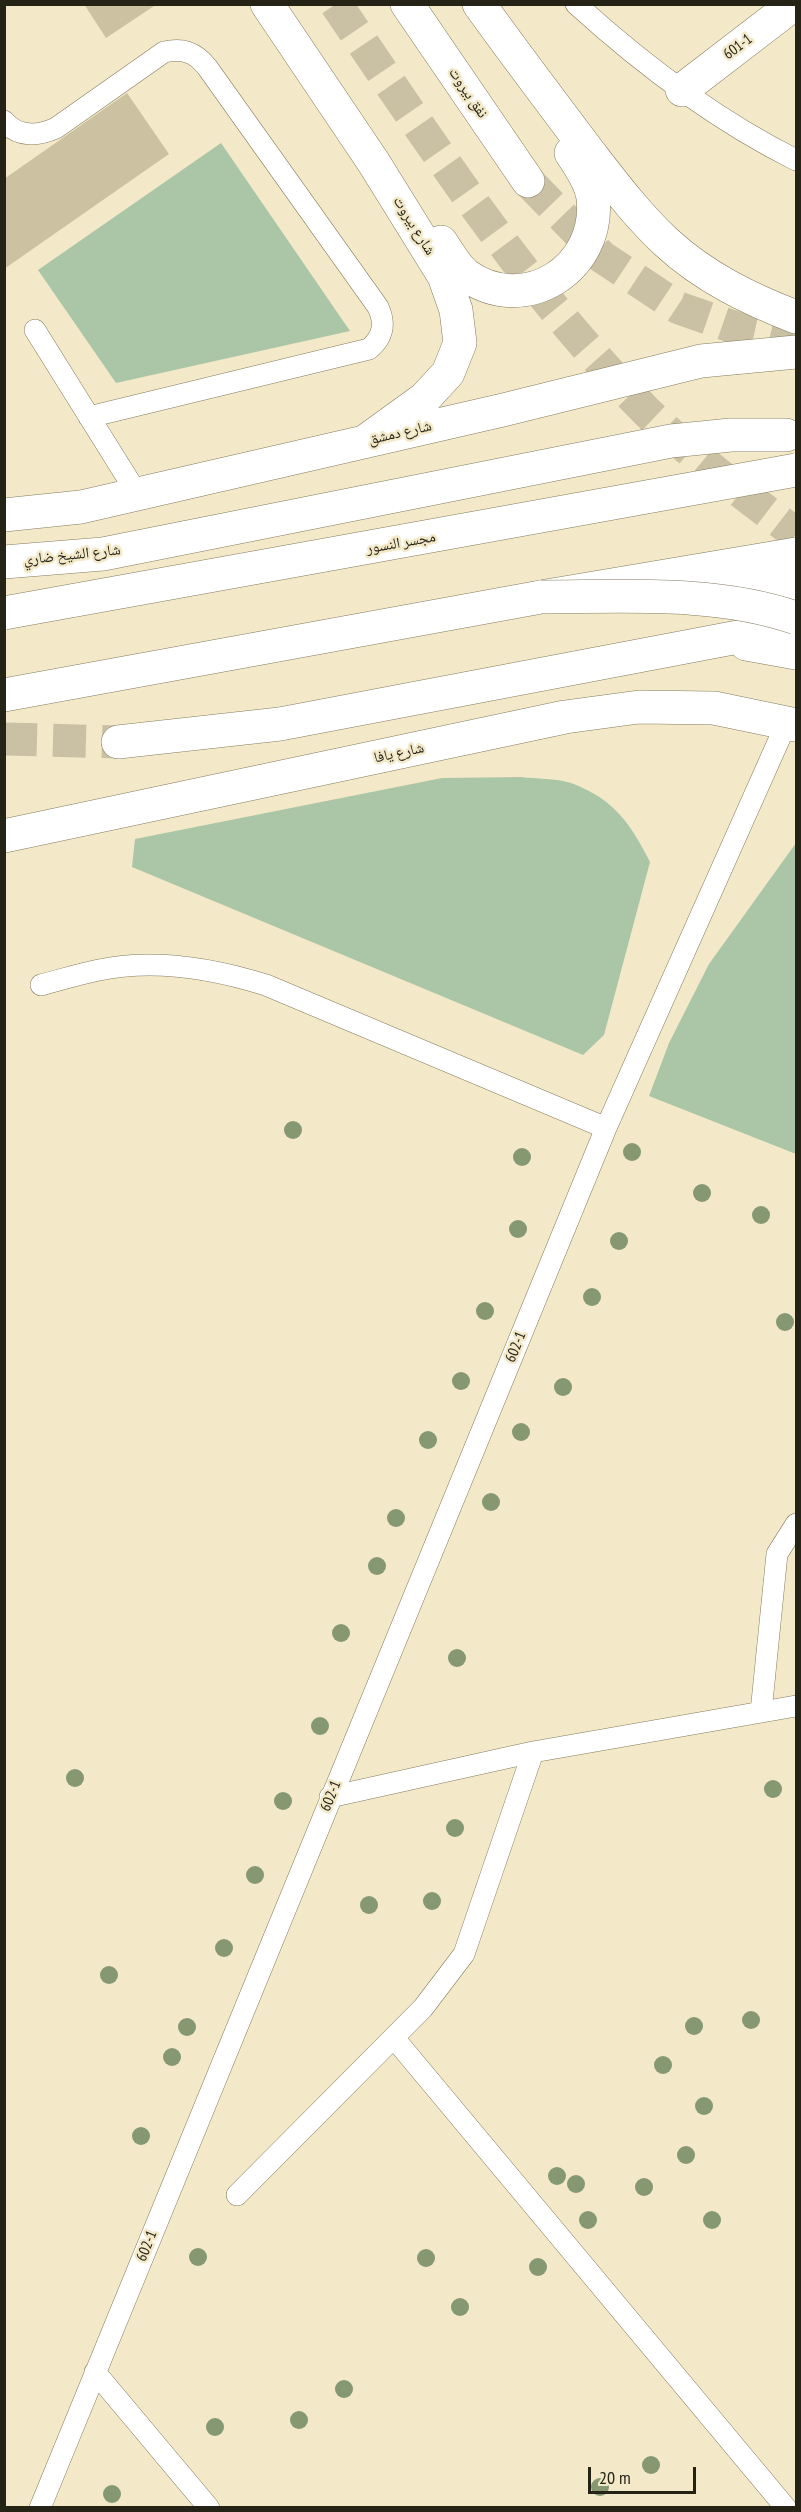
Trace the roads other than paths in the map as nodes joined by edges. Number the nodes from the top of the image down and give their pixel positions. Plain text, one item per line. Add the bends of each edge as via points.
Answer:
1 (267, 4) edge
2 (407, 4) edge
3 (479, 4) edge
4 (576, 4) edge
5 (794, 4) edge
6 (682, 90) junction
7 (546, 96) junction
8 (4, 121) edge
9 (796, 160) edge
10 (374, 163) junction
11 (528, 181) tunnel mouth
12 (796, 317) edge
13 (35, 330) dead end
14 (796, 352) edge
15 (89, 417) junction
16 (786, 435) dead end
17 (367, 440) junction
18 (796, 470) edge
19 (138, 495) junction
20 (81, 507) junction
21 (4, 515) edge
22 (4, 537) edge
23 (4, 546) edge
24 (103, 554) junction
25 (796, 554) edge
26 (4, 562) edge
27 (796, 584) edge
28 (541, 597) junction
29 (4, 614) edge
30 (796, 618) edge
31 (796, 626) edge
32 (724, 641) junction
33 (796, 653) edge
34 (4, 695) edge
35 (4, 709) edge
36 (792, 724) edge
37 (118, 742) tunnel mouth
38 (4, 836) edge
39 (41, 985) dead end
40 (606, 1128) junction
41 (796, 1524) edge
42 (796, 1706) edge
43 (761, 1712) junction
44 (533, 1752) junction
45 (330, 1797) junction
46 (394, 2038) junction
47 (237, 2195) dead end
48 (95, 2372) junction
49 (40, 2508) edge
50 (209, 2508) edge
51 (786, 2508) edge

1 - 10 main road, شارع بيروت
2 - 11 main road, نفق بيروت
3 - 7 main road
4 - 6 lane
5 - 6 main road, 601-1
6 - 9 lane via 767,146
7 - 10 main road via 593,196 593,224 584,250 567,271 543,285 516,291 489,287 465,274 404,191
7 - 12 main road via 629,203 666,243 709,275
8 - 15 lane via 24,134 40,135 56,128 164,52 178,49 199,57 383,318 381,336 369,349
10 - 17 main road, شارع بيروت via 444,276 456,310 460,343 448,373 425,398
13 - 15 lane
14 - 17 main road, شارع دمشق via 701,361
15 - 19 lane
16 - 24 main road, شارع الشيخ ضاري via 672,441
17 - 19 main road, شارع دمشق
18 - 29 main road, مجسر النسور, bridge
19 - 20 main road, شارع دمشق
20 - 21 main road, شارع دمشق
20 - 22 main road
23 - 24 main road via 28,551
24 - 26 main road, شارع الشيخ ضاري
25 - 28 main road, bridge
27 - 35 main road via 598,608
28 - 30 main road, bridge via 670,598 731,603
28 - 34 main road
31 - 32 main road
32 - 33 main road
32 - 37 main road via 280,724
36 - 38 main road, شارع يافا via 714,708 639,707 576,716
36 - 40 lane, 602-1
39 - 40 lane via 132,965 189,967 233,974
40 - 45 lane, 602-1
41 - 43 lane via 777,1554
42 - 43 lane
43 - 44 lane
44 - 45 lane
44 - 46 lane via 464,1954 423,2008
45 - 48 lane, 602-1
46 - 47 lane
46 - 51 lane
48 - 49 lane, 602-1
48 - 50 lane

